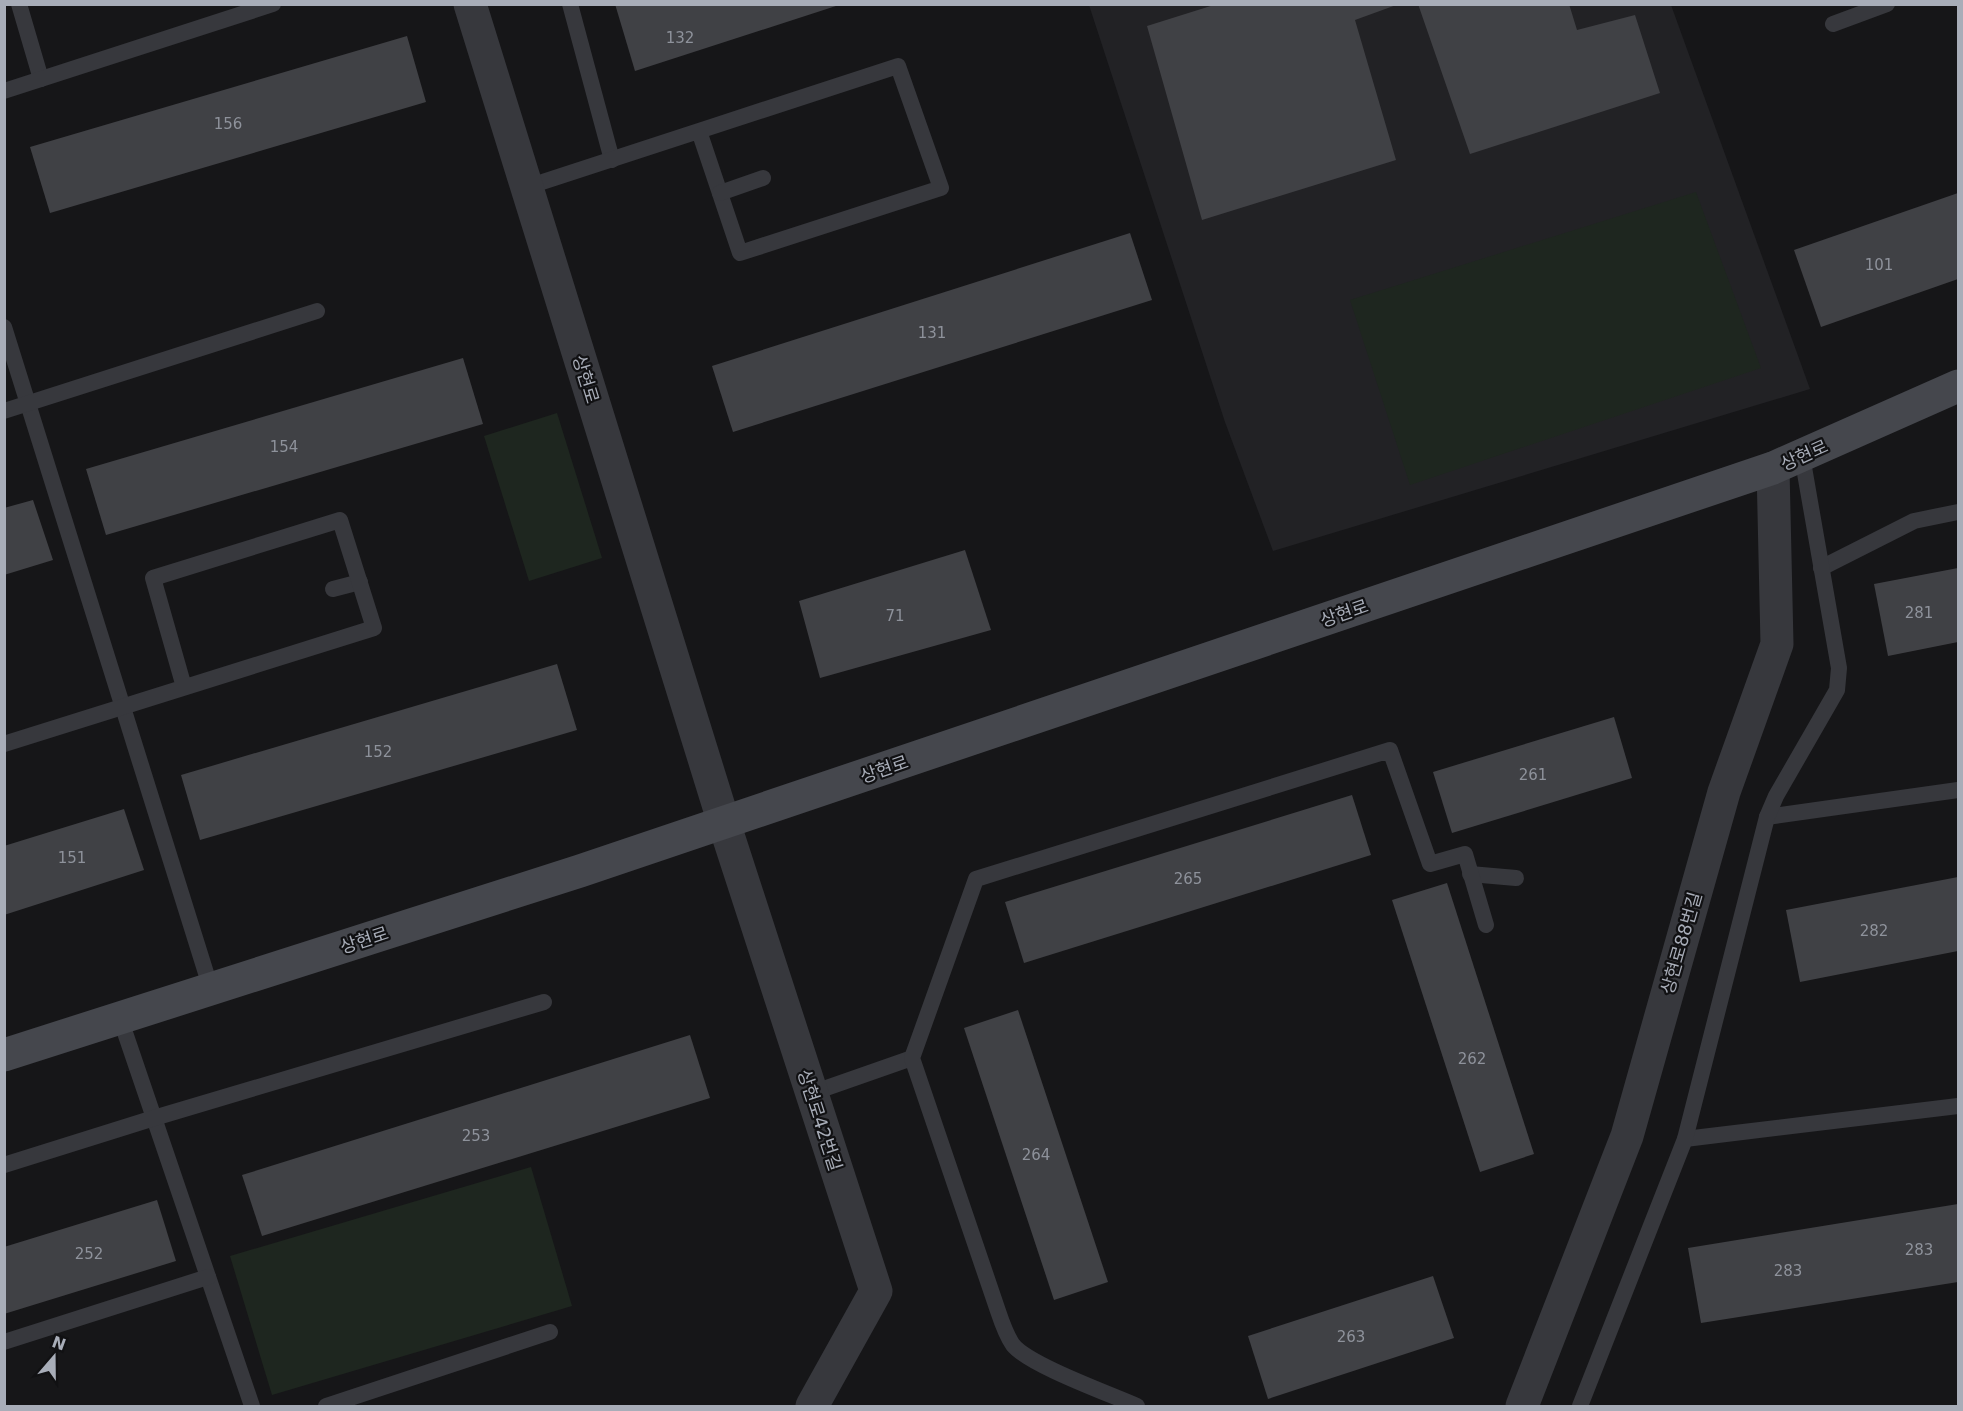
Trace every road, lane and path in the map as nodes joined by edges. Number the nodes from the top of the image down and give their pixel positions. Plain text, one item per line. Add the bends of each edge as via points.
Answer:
1 (19, 4) edge
2 (273, 4) edge
3 (470, 4) edge
4 (570, 4) edge
5 (1887, 4) edge
6 (1833, 24) dead end
7 (41, 79) junction
8 (4, 91) edge
9 (699, 131) junction
10 (612, 160) junction
11 (764, 178) dead end
12 (527, 187) junction
13 (720, 193) junction
14 (317, 311) dead end
15 (4, 327) edge
16 (1959, 386) edge
17 (28, 404) junction
18 (4, 411) edge
19 (1788, 462) junction
20 (1959, 512) edge
21 (1821, 568) junction
22 (360, 582) junction
23 (333, 589) dead end
24 (184, 687) junction
25 (123, 706) junction
26 (4, 744) edge
27 (1959, 790) edge
28 (1767, 817) junction
29 (724, 823) junction
30 (1470, 874) junction
31 (1516, 878) dead end
32 (1486, 924) dead end
33 (211, 989) junction
34 (544, 1002) dead end
35 (120, 1018) junction
36 (4, 1055) edge
37 (912, 1058) junction
38 (812, 1093) junction
39 (1959, 1106) edge
40 (154, 1118) junction
41 (1685, 1140) junction
42 (4, 1165) edge
43 (208, 1277) junction
44 (549, 1332) dead end
45 (4, 1342) edge
46 (252, 1407) edge
47 (326, 1407) edge
48 (813, 1407) edge
49 (1137, 1407) edge
50 (1522, 1407) edge
51 (1580, 1407) edge

1 - 7 lane
2 - 7 lane
3 - 12 street, 상현로
4 - 10 lane
5 - 6 lane
7 - 8 lane
9 - 10 lane
9 - 13 lane
9 - 13 lane via 898,66 941,188 740,253
10 - 12 lane
11 - 13 lane
12 - 29 street, 상현로
14 - 17 lane
15 - 17 lane
16 - 19 street, 상현로
17 - 18 lane
17 - 25 lane
19 - 21 lane
19 - 29 street, 상현로
19 - 50 street, 상현로88번길 via 1777,644 1724,792 1627,1136
20 - 21 lane via 1914,521
21 - 28 lane via 1839,668 1837,690
22 - 23 lane
22 - 24 lane via 375,628
22 - 24 lane via 340,520 153,578
24 - 25 lane
25 - 26 lane
25 - 33 lane
27 - 28 lane
28 - 41 lane
29 - 33 street, 상현로
29 - 38 street, 상현로42번길
30 - 31 lane
30 - 32 lane
30 - 37 lane via 1465,854 1430,864 1390,750 976,879
33 - 35 street, 상현로
34 - 40 lane
35 - 36 street, 상현로
35 - 40 lane
37 - 38 lane
37 - 49 lane via 1005,1332 1014,1346 1029,1359
38 - 48 street, 상현로42번길 via 876,1291
39 - 41 lane
40 - 42 lane
40 - 43 lane
41 - 51 lane
43 - 45 lane
43 - 46 lane
44 - 47 lane

